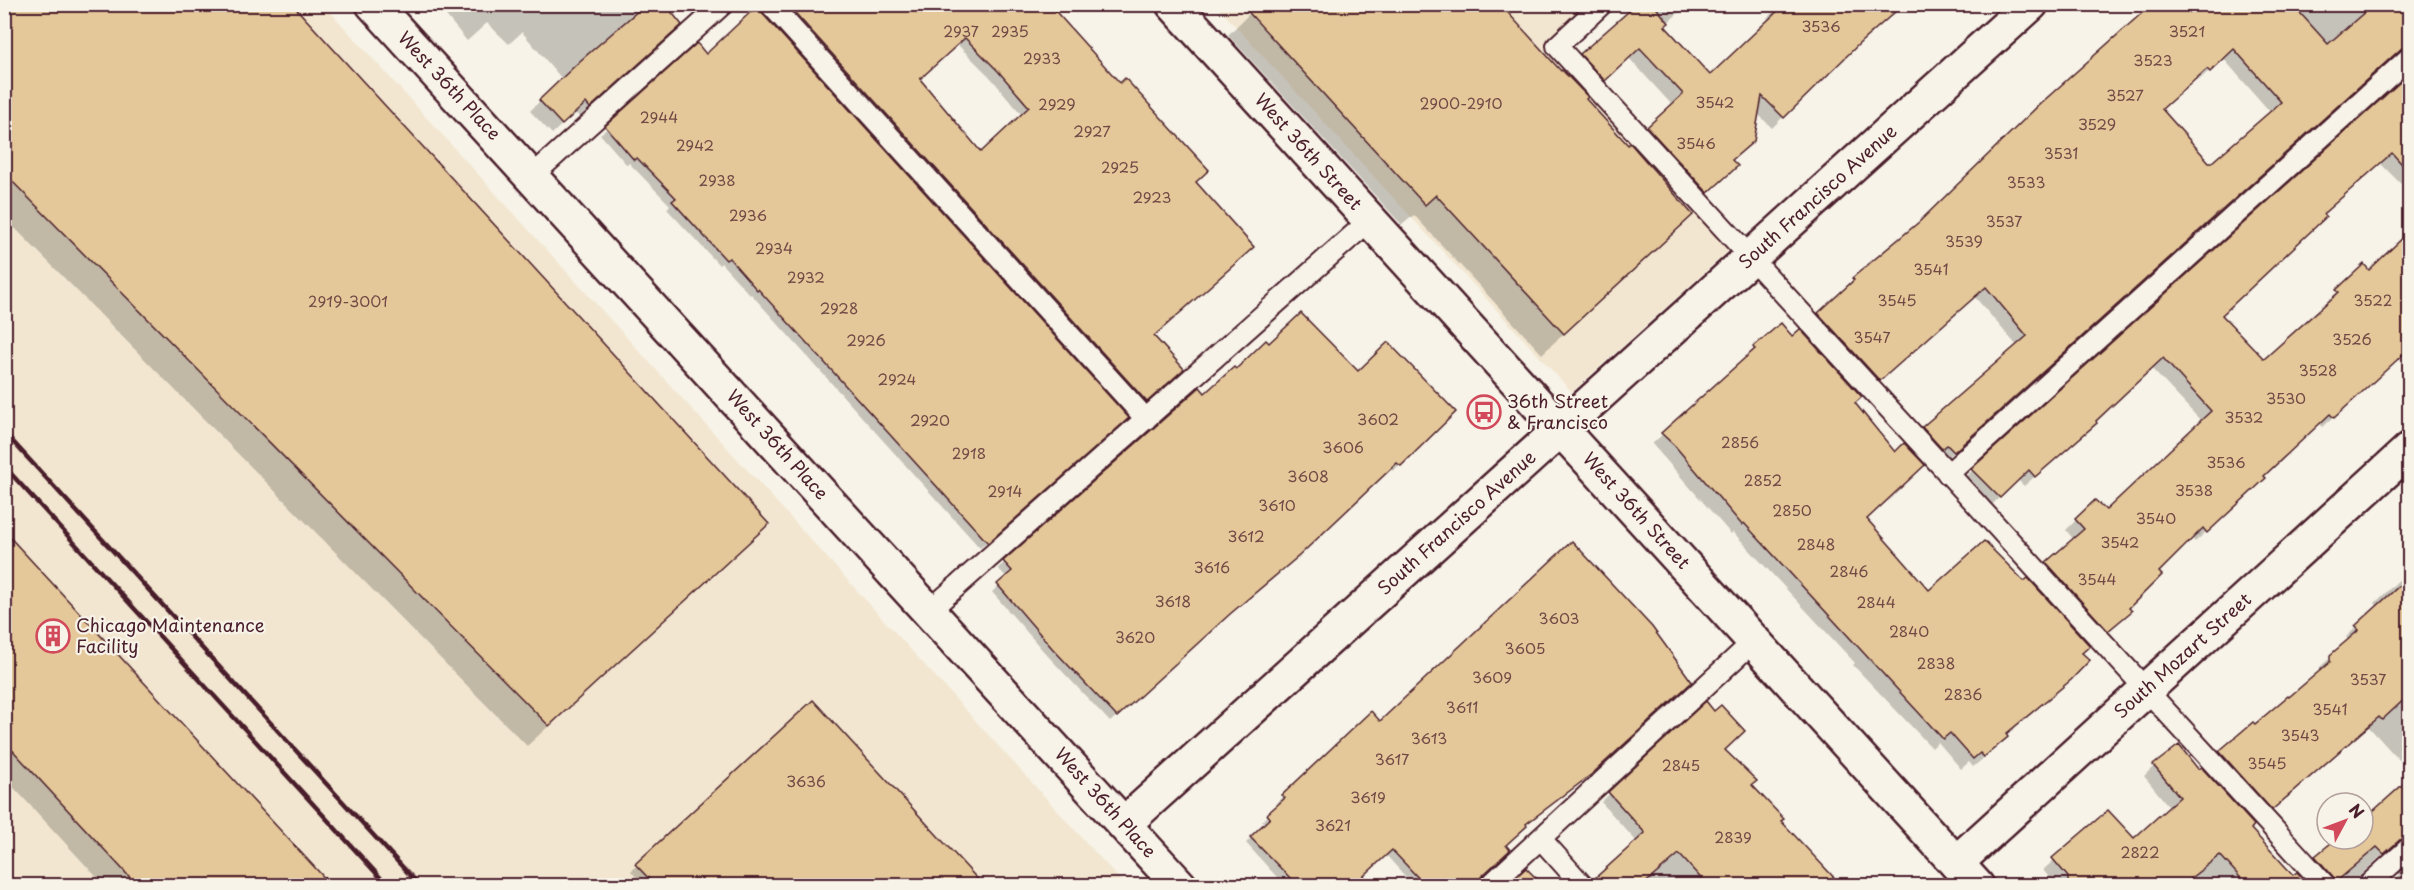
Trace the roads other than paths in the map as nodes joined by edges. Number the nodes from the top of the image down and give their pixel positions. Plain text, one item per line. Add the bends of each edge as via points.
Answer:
1 (373, 4) edge
2 (723, 4) edge
3 (770, 4) edge
4 (1173, 4) edge
5 (1602, 4) edge
6 (2031, 4) edge
7 (2409, 57) edge
8 (531, 177) junction
9 (1371, 220) junction
10 (1750, 258) junction
11 (1146, 419) junction
12 (1561, 429) junction
13 (2409, 449) edge
14 (1948, 474) junction
15 (929, 611) junction
16 (1754, 641) junction
17 (2146, 690) junction
18 (1124, 824) junction
19 (1541, 839) junction
20 (2409, 847) edge
21 (1967, 874) edge
22 (1180, 885) edge
23 (1489, 885) edge
24 (1583, 885) edge
25 (2326, 885) edge
26 (2367, 885) edge

1 - 8 street, West 36th Place
2 - 8 lane
3 - 11 lane
4 - 9 street, West 36th Street
5 - 10 lane via 1557,46
6 - 10 street, South Francisco Avenue
7 - 14 lane
8 - 15 street, West 36th Place
9 - 11 lane
9 - 12 street, West 36th Street
10 - 12 street, South Francisco Avenue
10 - 14 lane
11 - 15 lane
12 - 16 street, West 36th Street
12 - 18 street, South Francisco Avenue
13 - 17 street, South Mozart Street
14 - 17 lane
15 - 18 street, West 36th Place
16 - 19 lane
16 - 21 street, West 36th Street
17 - 21 street, South Mozart Street
17 - 25 lane
18 - 22 street, West 36th Place
19 - 23 lane
19 - 24 lane
20 - 26 lane

